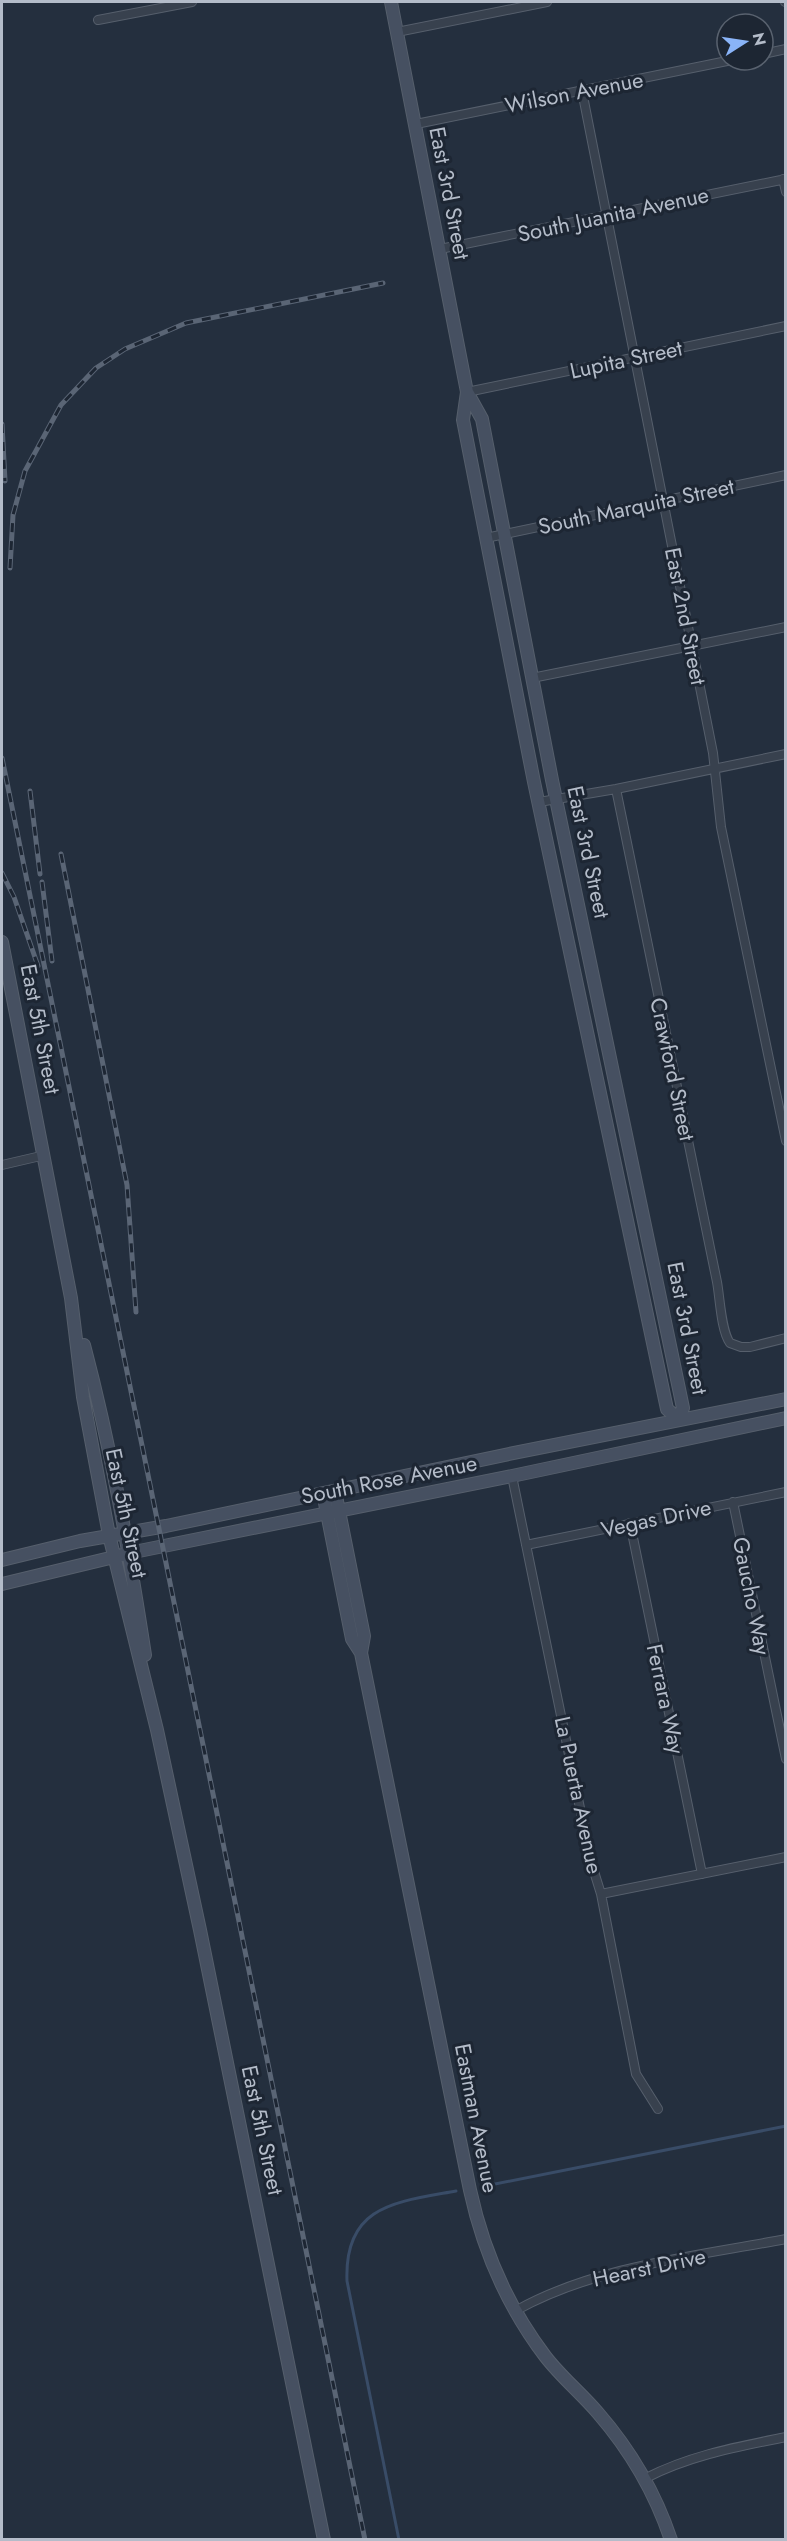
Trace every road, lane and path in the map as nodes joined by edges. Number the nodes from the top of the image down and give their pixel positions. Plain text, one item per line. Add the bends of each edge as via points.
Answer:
1 (192, 2) edge
2 (391, 2) edge
3 (547, 2) edge
4 (98, 20) dead end
5 (397, 32) junction
6 (715, 64) edge
7 (582, 91) junction
8 (416, 124) junction
9 (784, 179) edge
10 (786, 192) edge
11 (606, 215) junction
12 (440, 249) junction
13 (786, 326) edge
14 (634, 358) junction
15 (467, 392) junction
16 (786, 475) edge
17 (663, 500) junction
18 (504, 534) junction
19 (486, 538) junction
20 (786, 627) edge
21 (523, 634) junction
22 (505, 637) junction
23 (692, 646) junction
24 (532, 678) junction
25 (786, 754) edge
26 (714, 769) junction
27 (616, 789) junction
28 (556, 799) junction
29 (538, 802) junction
30 (2, 942) edge
31 (786, 1140) edge
32 (45, 1155) junction
33 (2, 1165) edge
34 (72, 1302) junction
35 (786, 1338) edge
36 (786, 1399) edge
37 (786, 1418) edge
38 (678, 1419) junction
39 (682, 1439) junction
40 (512, 1476) junction
41 (329, 1492) junction
42 (786, 1492) edge
43 (733, 1502) junction
44 (333, 1512) junction
45 (630, 1523) junction
46 (125, 1532) junction
47 (109, 1535) junction
48 (526, 1545) junction
49 (129, 1553) junction
50 (114, 1557) junction
51 (2, 1560) edge
52 (2, 1584) edge
53 (157, 1730) junction
54 (786, 1759) edge
55 (786, 1857) edge
56 (702, 1874) junction
57 (601, 1894) junction
58 (658, 2109) dead end
59 (786, 2239) edge
60 (516, 2310) junction
61 (786, 2437) edge
62 (646, 2478) junction
63 (324, 2540) edge
64 (671, 2540) edge

1 - 4 street
2 - 5 street, East 3rd Street
3 - 5 street
5 - 8 street, East 3rd Street
6 - 7 street, Wilson Avenue
7 - 8 street, Wilson Avenue
7 - 11 street, East 2nd Street
8 - 12 street, East 3rd Street
9 - 10 street
9 - 11 street, South Juanita Avenue
11 - 12 street, South Juanita Avenue
11 - 14 street, East 2nd Street
12 - 15 street, East 3rd Street
13 - 14 street, Lupita Street
14 - 15 street, Lupita Street
14 - 17 street, East 2nd Street
15 - 18 street, East 3rd Street via 482,419
15 - 19 street, East 3rd Street via 463,420
16 - 17 street, South Marquita Street
17 - 18 street, South Marquita Street
17 - 23 street, East 2nd Street
18 - 19 street, South Marquita Street
18 - 21 street, East 3rd Street
19 - 22 street, East 3rd Street
20 - 23 street
21 - 22 street
21 - 24 street, East 3rd Street
22 - 29 street, East 3rd Street
23 - 24 street
23 - 26 street, East 2nd Street
24 - 28 street, East 3rd Street
25 - 26 street
26 - 27 street
26 - 31 street, East 2nd Street via 721,827
27 - 28 street
27 - 35 street, Crawford Street via 724,1331 733,1346 750,1347
28 - 29 street
28 - 38 street, East 3rd Street via 683,1408
29 - 38 street, East 3rd Street via 667,1409
30 - 32 street, East 5th Street
32 - 33 street
32 - 34 street, East 5th Street
34 - 46 street, East 5th Street via 98,1399
34 - 47 street, East 5th Street via 83,1398
36 - 38 street, South Rose Avenue
37 - 39 street, South Rose Avenue
38 - 39 street
38 - 41 street, South Rose Avenue
39 - 40 street, South Rose Avenue
40 - 44 street, South Rose Avenue
40 - 48 street, La Puerta Avenue
41 - 44 street, Eastman Avenue
41 - 46 street, South Rose Avenue
42 - 43 street, Vegas Drive
43 - 45 street, Vegas Drive
43 - 54 street, Gaucho Way
44 - 49 street, South Rose Avenue
44 - 60 street, Eastman Avenue via 364,1636 361,1653 475,2212 497,2274
45 - 48 street, Vegas Drive
45 - 56 street, Ferrara Way
46 - 47 street, South Rose Avenue
46 - 49 street, East 5th Street
47 - 50 street, East 5th Street
47 - 51 street, South Rose Avenue
48 - 57 street, La Puerta Avenue
49 - 50 street, South Rose Avenue
49 - 53 street, East 5th Street
50 - 52 street, South Rose Avenue
50 - 53 street, East 5th Street
53 - 63 street, East 5th Street
55 - 56 street
56 - 57 street
57 - 58 street, La Puerta Avenue via 636,2074
59 - 60 street, Hearst Drive via 592,2278
60 - 62 street, Eastman Avenue via 547,2358 614,2431
61 - 62 street via 710,2452
62 - 64 street, Eastman Avenue

